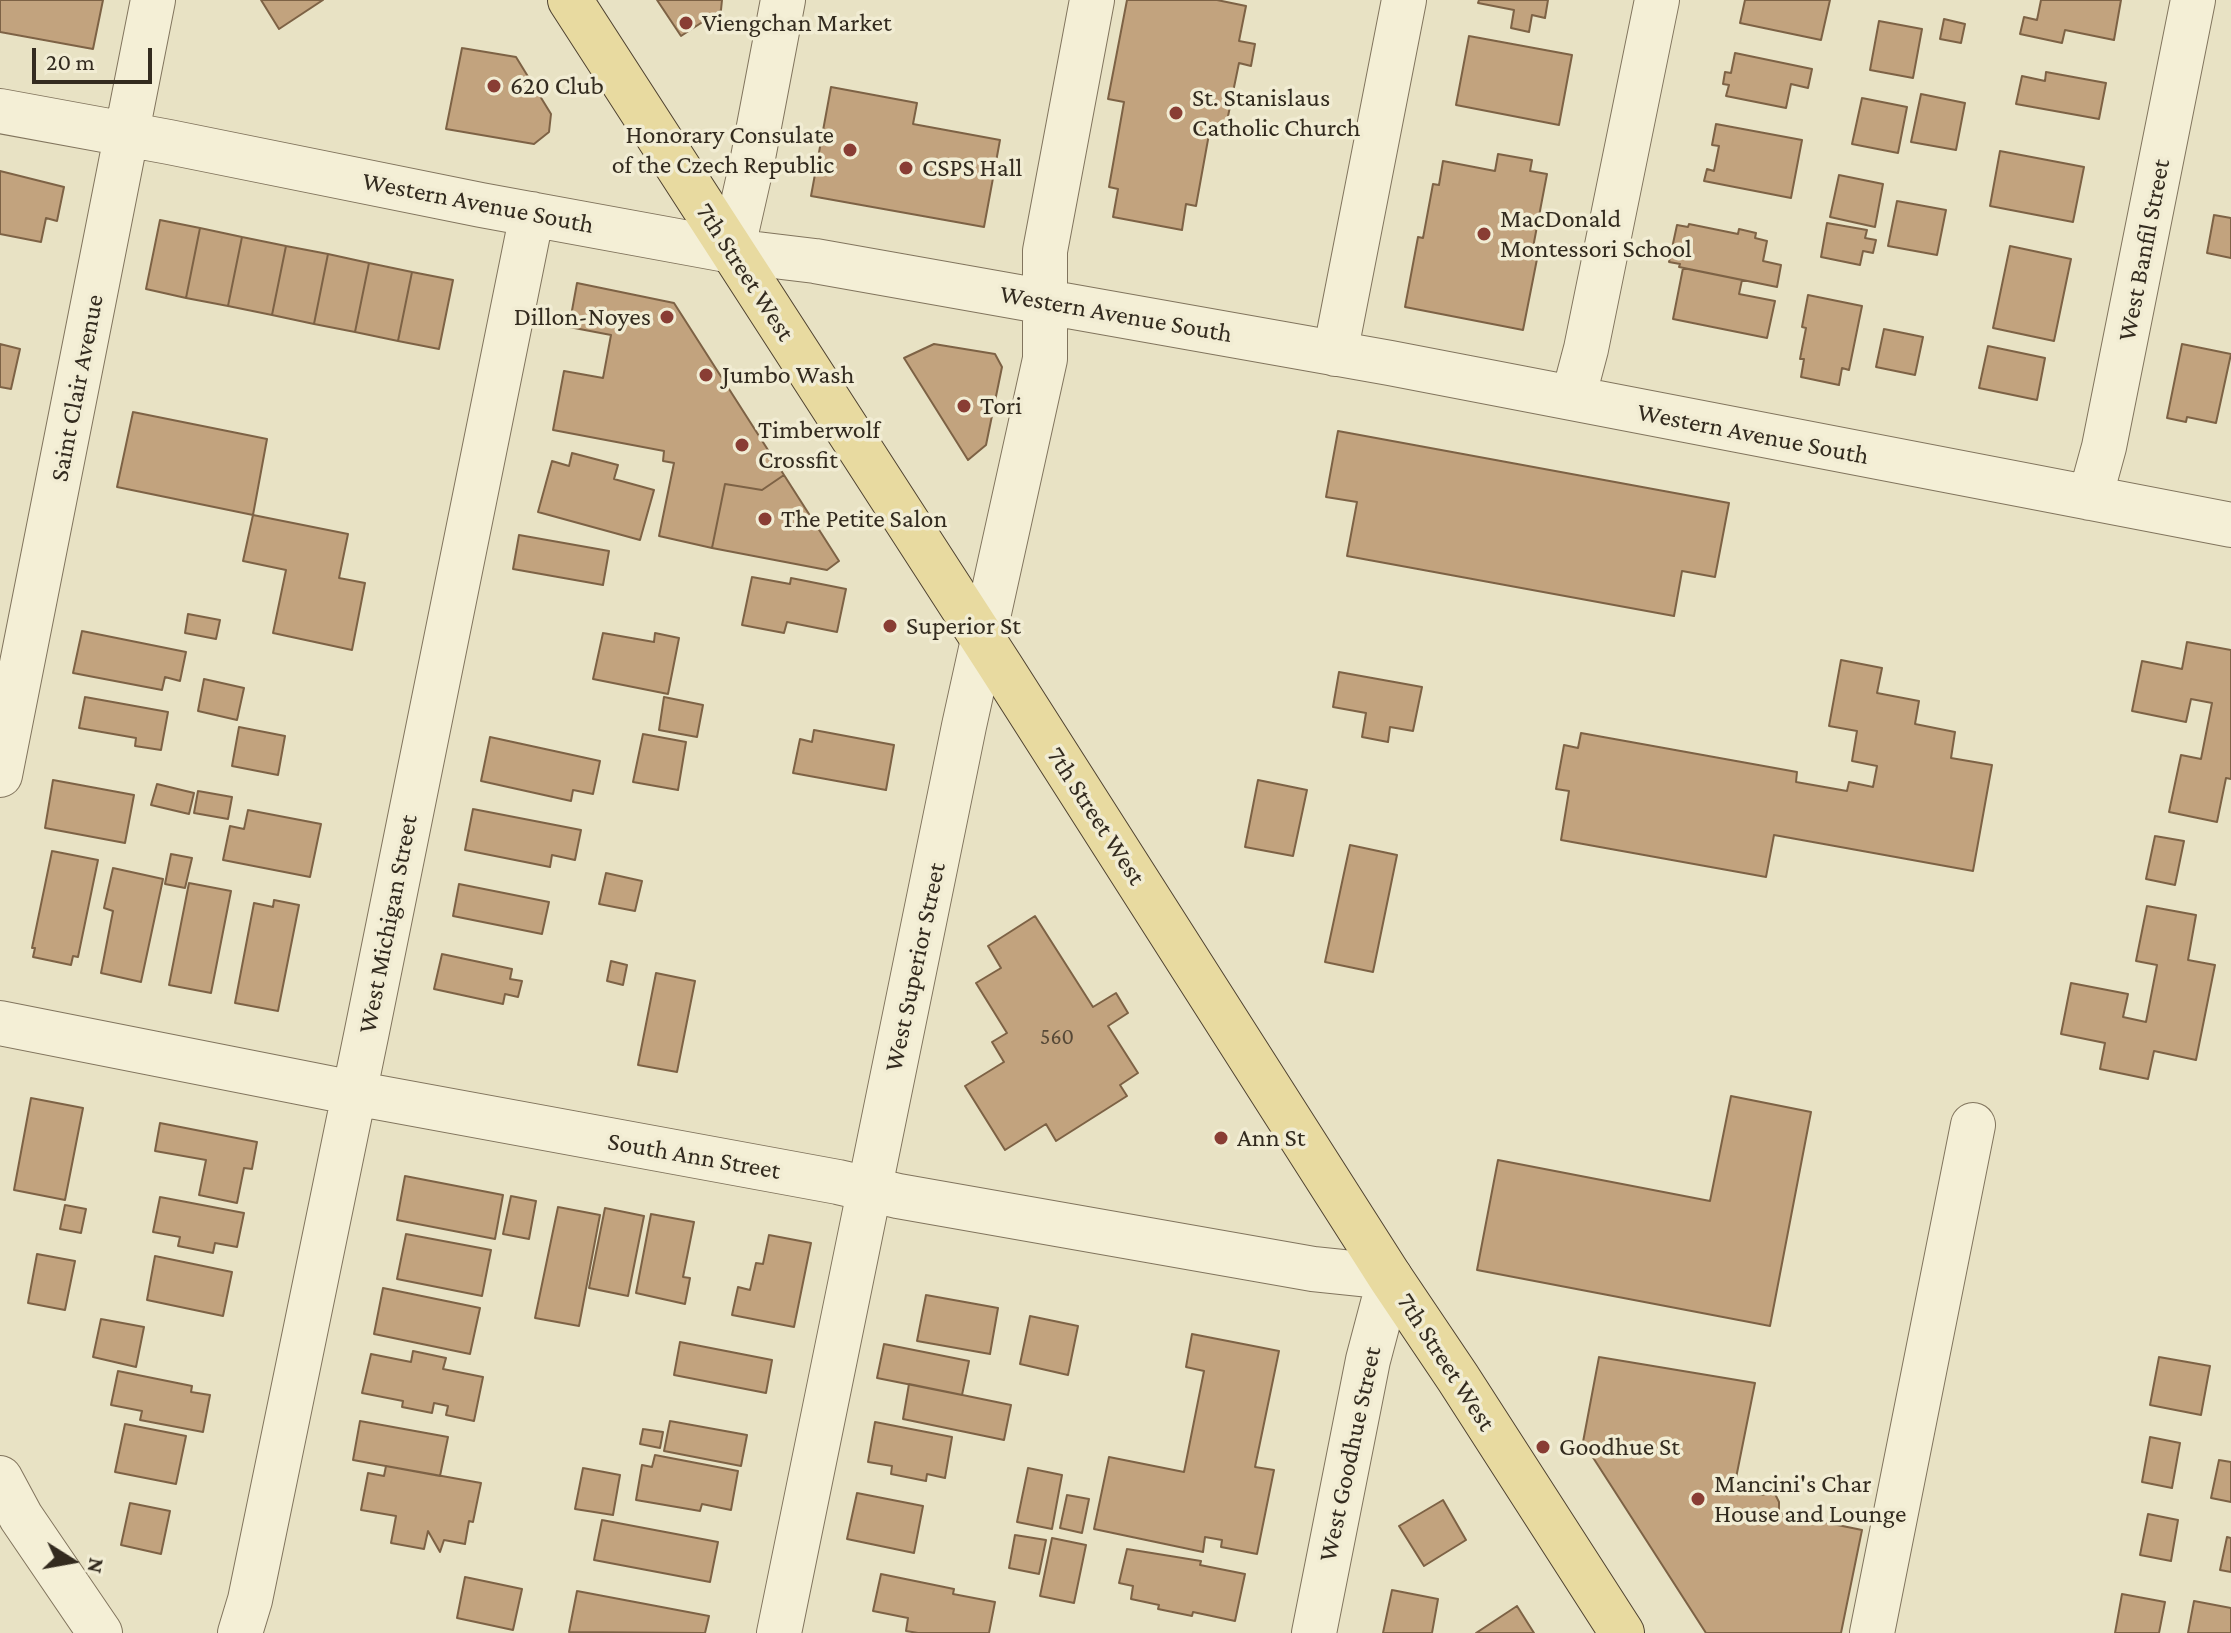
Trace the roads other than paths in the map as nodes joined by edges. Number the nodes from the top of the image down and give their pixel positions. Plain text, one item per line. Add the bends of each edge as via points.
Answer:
1 (153, 0) edge
2 (570, 0) edge
3 (783, 0) edge
4 (1092, 0) edge
5 (1404, 0) edge
6 (1657, 0) edge
7 (2193, 0) edge
8 (0, 111) edge
9 (127, 135) junction
10 (532, 214) junction
11 (732, 251) junction
12 (1045, 302) junction
13 (1335, 354) junction
14 (1573, 398) junction
15 (2090, 498) junction
16 (2231, 525) edge
17 (984, 641) junction
18 (0, 775) edge
19 (0, 1023) edge
20 (354, 1093) junction
21 (1973, 1125) dead end
22 (870, 1189) junction
23 (1390, 1277) junction
24 (0, 1478) edge
25 (100, 1633) edge
26 (240, 1633) edge
27 (779, 1633) edge
28 (1314, 1633) edge
29 (1622, 1633) edge
30 (1872, 1633) edge

1 - 9 street, Saint Clair Avenue
2 - 11 main road, 7th Street West
3 - 11 street
4 - 12 street, West Superior Street via 1045,251
5 - 13 street
6 - 14 street
7 - 15 street, West Banfil Street via 2108,432
8 - 9 street, Western Avenue South
9 - 10 street, Western Avenue South
9 - 18 street, Saint Clair Avenue
10 - 11 street, Western Avenue South
10 - 20 street, West Michigan Street
11 - 12 street, Western Avenue South
11 - 17 main road, 7th Street West
12 - 13 street, Western Avenue South
12 - 17 street, West Superior Street via 1045,359
13 - 14 street, Western Avenue South
14 - 15 street, Western Avenue South
15 - 16 street, Western Avenue South
17 - 22 street, West Superior Street
17 - 23 main road, 7th Street West
19 - 20 street, South Ann Street
20 - 22 street, South Ann Street
20 - 26 street, West Michigan Street
21 - 30 street
22 - 23 street, South Ann Street via 1313,1269
22 - 27 street, West Superior Street
23 - 28 street, West Goodhue Street via 1368,1360
23 - 29 main road, 7th Street West
24 - 25 street

